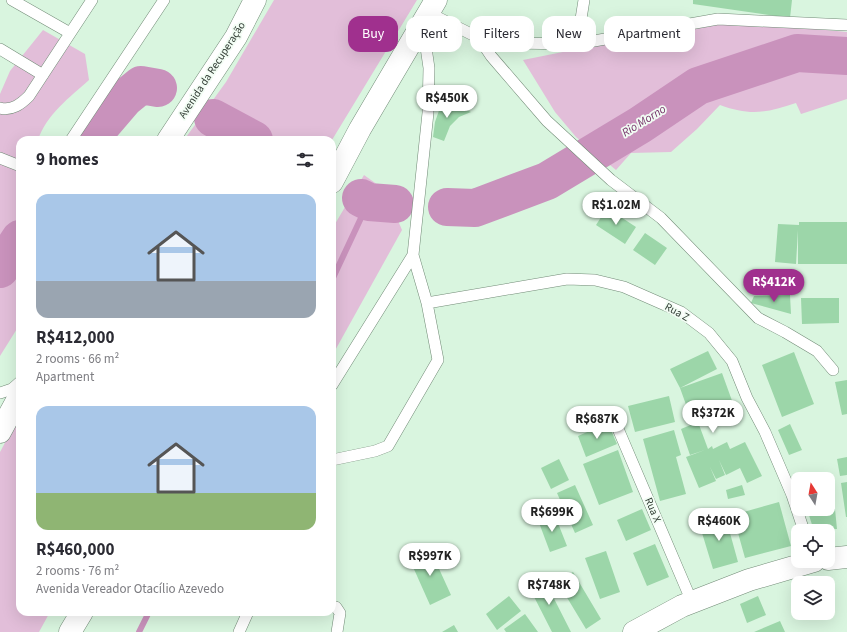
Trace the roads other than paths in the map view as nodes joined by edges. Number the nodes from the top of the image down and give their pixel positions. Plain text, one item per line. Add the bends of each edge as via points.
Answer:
1 (12, 0) edge
2 (92, 0) edge
3 (164, 0) edge
4 (255, 0) edge
5 (584, 0) edge
6 (429, 13) edge
7 (581, 16) edge
8 (847, 25) edge
9 (70, 33) junction
10 (470, 34) edge
11 (596, 41) edge
12 (0, 49) edge
13 (488, 52) edge
14 (43, 75) junction
15 (0, 108) edge
16 (74, 136) edge
17 (171, 136) edge
18 (0, 158) edge
19 (16, 164) edge
20 (336, 174) edge
21 (413, 255) junction
22 (427, 302) junction
23 (833, 370) dead end
24 (336, 380) edge
25 (16, 385) edge
26 (0, 393) edge
27 (16, 403) edge
28 (613, 417) dead end
29 (0, 432) edge
30 (336, 459) edge
31 (802, 524) edge
32 (847, 557) edge
33 (835, 558) edge
34 (791, 568) edge
35 (692, 602) junction
36 (336, 607) edge
37 (80, 616) edge
38 (246, 616) edge
39 (70, 632) edge
40 (239, 632) edge
41 (337, 632) edge
42 (634, 632) edge

1 - 9 lane
2 - 9 lane
3 - 16 lane
4 - 17 main road, Avenida da Recuperação via 236,37
5 - 7 lane
6 - 10 lane
6 - 20 main road
6 - 21 lane via 428,113
8 - 11 lane via 718,20
9 - 14 lane
12 - 14 lane
13 - 23 lane via 548,121 611,180 660,218 758,318 817,351
14 - 15 lane via 21,105
18 - 19 lane
21 - 22 lane
21 - 24 lane
22 - 30 lane via 438,360 388,446
22 - 31 lane, Rua Z via 567,279 595,280 624,287 681,312 709,333 732,360 792,495
25 - 26 lane
27 - 29 main road
28 - 35 lane, Rua X
32 - 33 main road
34 - 35 main road via 749,580
35 - 42 main road
36 - 41 lane via 340,613
37 - 39 main road
38 - 40 lane

